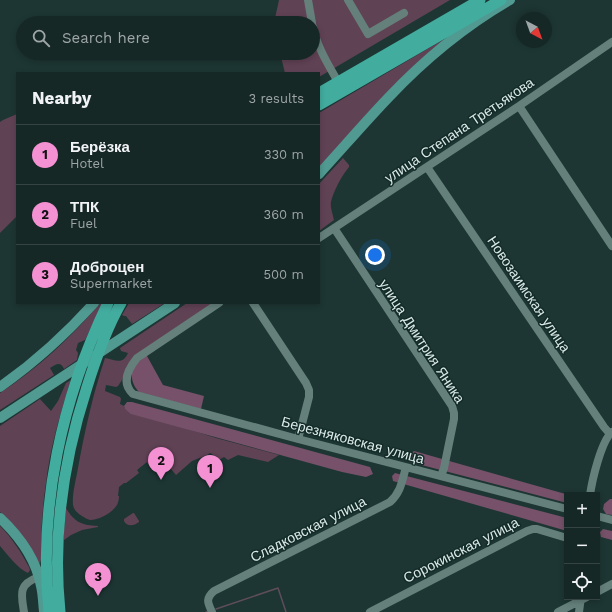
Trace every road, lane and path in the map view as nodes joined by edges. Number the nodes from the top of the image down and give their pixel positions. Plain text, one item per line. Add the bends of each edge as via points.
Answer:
1 (308, 0) edge
2 (348, 0) edge
3 (480, 0) edge
4 (501, 0) edge
5 (510, 0) edge
6 (404, 13) dead end
7 (311, 16) edge
8 (612, 42) edge
9 (320, 49) edge
10 (338, 82) junction
11 (320, 92) edge
12 (320, 104) edge
13 (519, 106) junction
14 (427, 167) junction
15 (320, 173) edge
16 (334, 228) junction
17 (320, 237) edge
18 (612, 246) edge
19 (93, 304) edge
20 (108, 304) edge
21 (121, 304) edge
22 (174, 304) edge
23 (218, 304) edge
24 (254, 304) edge
25 (0, 387) edge
26 (0, 418) edge
27 (611, 433) edge
28 (298, 439) junction
29 (406, 467) junction
30 (441, 476) junction
31 (590, 492) edge
32 (564, 507) edge
33 (600, 517) edge
34 (0, 518) edge
35 (612, 520) edge
36 (564, 537) edge
37 (39, 577) junction
38 (612, 584) edge
39 (600, 590) edge
40 (579, 600) edge
41 (582, 600) edge
42 (22, 610) edge
43 (44, 612) edge
44 (49, 612) edge
45 (60, 612) edge
46 (212, 612) edge
47 (370, 612) edge
48 (558, 612) edge
49 (579, 612) edge

1 - 7 street
2 - 6 street via 368,34
3 - 10 highway
4 - 12 highway
5 - 15 main road via 471,24 424,63 389,97
8 - 13 street, улица Степана Третьякова
9 - 10 street
10 - 11 highway
13 - 14 street, улица Степана Третьякова
13 - 18 street
14 - 16 street, улица Степана Третьякова
14 - 27 street, Новозаимская улица via 604,427
16 - 17 street, улица Степана Третьякова
16 - 30 street, улица Дмитрия Яника via 452,406 454,419
19 - 25 main road via 43,353
20 - 44 highway via 79,373 52,484 46,568
21 - 45 highway via 91,374 76,420 67,460 58,531
22 - 26 main road
23 - 28 street, Березняковская улица via 137,358 126,382 129,390 133,394
24 - 28 street via 309,390
27 - 31 street via 599,457
28 - 29 street, Березняковская улица
29 - 30 street, Березняковская улица
29 - 46 street, Сладковская улица via 396,497 390,502 214,591 209,596 208,603
30 - 32 street, Березняковская улица
33 - 35 street
34 - 37 main road via 22,542
36 - 47 street, Сорокинская улица via 537,529 527,530
37 - 42 street via 29,581 23,588
37 - 43 main road
38 - 39 street
40 - 48 street
41 - 49 street

